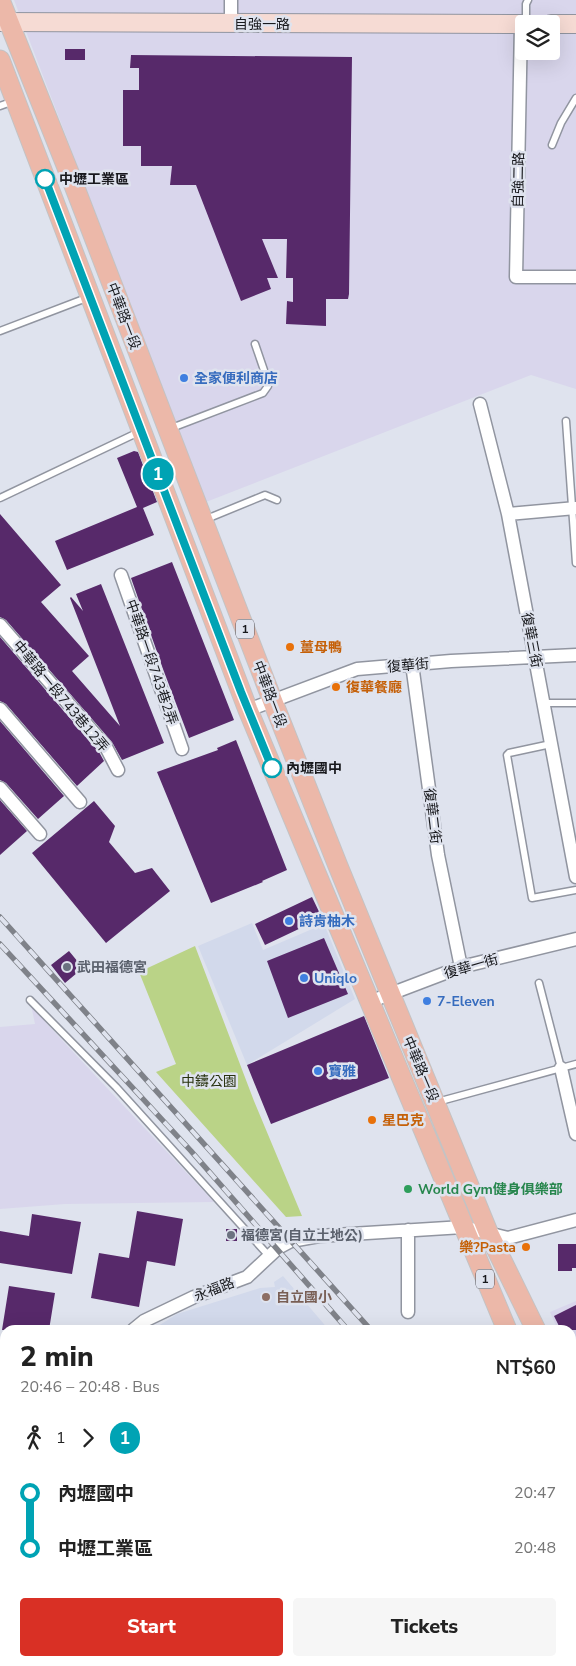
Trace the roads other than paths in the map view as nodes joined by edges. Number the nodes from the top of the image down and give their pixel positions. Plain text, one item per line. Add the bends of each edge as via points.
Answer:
1 (0, 0) edge
2 (231, 0) edge
3 (528, 0) edge
4 (525, 15) edge
5 (4, 22) edge
6 (231, 24) junction
7 (515, 24) edge
8 (560, 24) edge
9 (576, 24) edge
10 (0, 60) edge
11 (523, 60) edge
12 (576, 98) edge
13 (8, 103) edge
14 (552, 145) dead end
15 (576, 277) edge
16 (90, 297) junction
17 (0, 331) edge
18 (255, 344) dead end
19 (480, 404) dead end
20 (566, 421) dead end
21 (168, 430) junction
22 (142, 431) junction
23 (0, 498) edge
24 (277, 500) dead end
25 (575, 508) edge
26 (508, 514) junction
27 (203, 521) junction
28 (576, 563) edge
29 (121, 575) dead end
30 (0, 625) edge
31 (576, 655) edge
32 (535, 656) junction
33 (412, 664) junction
34 (273, 702) junction
35 (544, 703) junction
36 (576, 703) edge
37 (0, 709) edge
38 (248, 710) junction
39 (551, 744) junction
40 (182, 749) dead end
41 (118, 770) dead end
42 (0, 788) edge
43 (80, 802) dead end
44 (570, 816) edge
45 (40, 834) dead end
46 (576, 877) edge
47 (576, 890) edge
48 (576, 939) edge
49 (461, 967) junction
50 (539, 983) dead end
51 (389, 993) junction
52 (30, 1000) dead end
53 (370, 1002) junction
54 (576, 1064) edge
55 (560, 1068) junction
56 (435, 1102) junction
57 (576, 1134) edge
58 (576, 1220) edge
59 (463, 1227) junction
60 (408, 1230) junction
61 (488, 1232) junction
62 (269, 1256) junction
63 (408, 1312) dead end
64 (138, 1325) edge
65 (505, 1325) edge
66 (534, 1325) edge

1 - 5 main road, 1
2 - 6 street
3 - 4 lane
5 - 6 street, 自強一路
5 - 21 main road, 中華路一段 / 1 via 70,175
6 - 7 street, 自強一路
8 - 9 street
10 - 13 main road, 中華路一段 / 1
11 - 15 street, 自強二路 via 516,277
12 - 14 lane
13 - 16 main road, 中華路一段 / 1
16 - 17 lane
16 - 22 main road, 中華路一段 / 1
18 - 21 lane via 268,382 263,393
19 - 26 street, 復華三街
20 - 25 lane
21 - 27 main road, 中華路一段 / 1
22 - 23 lane
22 - 38 main road, 中華路一段 / 1
24 - 27 lane via 265,495
25 - 26 street
25 - 28 lane
26 - 32 street, 復華三街
27 - 34 main road, 中華路一段 / 1
29 - 40 street, 中華路一段743巷2弄
30 - 41 street, 中華路一段743巷12弄 via 106,747
31 - 32 street, 復華街
32 - 33 street, 復華街
32 - 35 street, 復華三街
33 - 34 street, 復華街 via 358,669
33 - 49 street, 復華二街 via 438,855
34 - 38 street, 復華街
34 - 51 main road, 中華路一段 / 1
35 - 36 lane
35 - 39 street, 復華三街
37 - 43 street
38 - 53 main road, 中華路一段 / 1
39 - 44 street, 復華三街
39 - 47 lane via 509,753 510,777 532,898
42 - 45 street
44 - 46 street, 復華三街
48 - 49 street, 復華一街
49 - 51 street, 復華一街
50 - 55 lane
51 - 53 street, 復華一街
51 - 56 main road, 中華路一段 / 1
52 - 62 lane via 116,1087
53 - 59 main road, 中華路一段 / 1
54 - 55 lane
55 - 56 lane
55 - 57 street
56 - 61 main road, 中華路一段 / 1
58 - 61 street via 508,1238
59 - 60 street
59 - 61 street
59 - 65 main road, 中華路一段 / 1
60 - 62 street, 永福路 via 291,1241
60 - 63 street
61 - 66 main road, 中華路一段 / 1
62 - 64 street, 永福路 via 247,1277 194,1297

